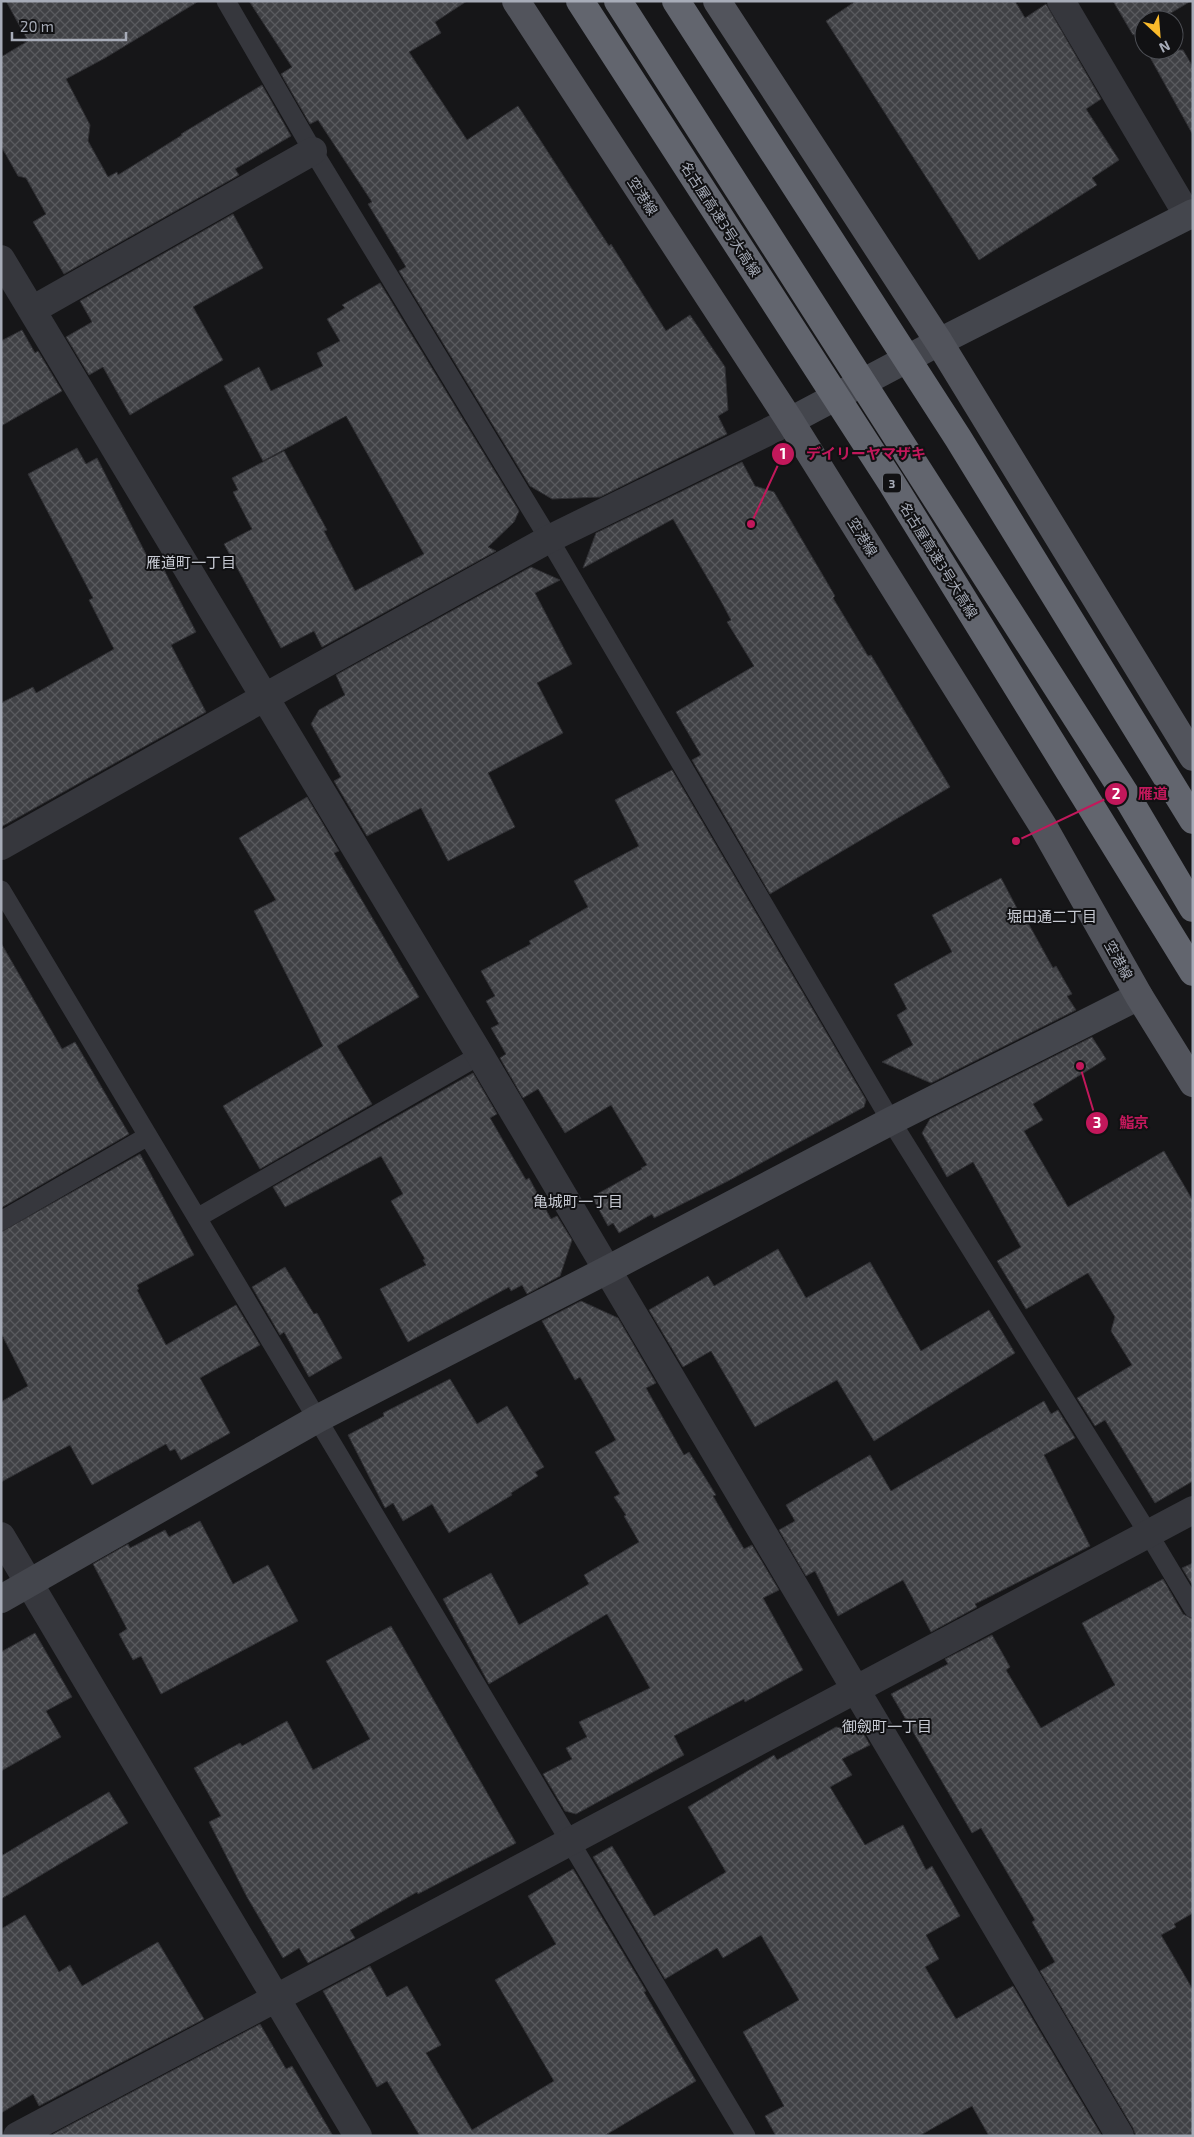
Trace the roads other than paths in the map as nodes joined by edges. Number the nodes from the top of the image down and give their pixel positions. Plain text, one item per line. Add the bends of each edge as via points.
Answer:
1 (226, 1) edge
2 (516, 1) edge
3 (580, 1) edge
4 (618, 1) edge
5 (676, 1) edge
6 (717, 1) edge
7 (1061, 1) edge
8 (314, 151) junction
9 (1190, 214) edge
10 (1, 259) edge
11 (32, 310) junction
12 (939, 342) junction
13 (790, 421) junction
14 (549, 539) junction
15 (265, 697) junction
16 (1193, 757) edge
17 (1193, 820) edge
18 (1, 846) edge
19 (1, 890) edge
20 (1193, 908) edge
21 (1193, 972) edge
22 (1139, 996) junction
23 (480, 1055) junction
24 (1193, 1083) edge
25 (891, 1121) junction
26 (148, 1136) junction
27 (197, 1218) junction
28 (1, 1221) edge
29 (607, 1270) junction
30 (317, 1419) junction
31 (1193, 1510) edge
32 (1148, 1533) junction
33 (1, 1536) edge
34 (30, 1585) junction
35 (1, 1600) edge
36 (1193, 1608) edge
37 (855, 1689) junction
38 (569, 1840) junction
39 (276, 1999) junction
40 (29, 2133) edge
41 (358, 2136) edge
42 (746, 2136) edge
43 (1120, 2136) edge

1 - 8 lane
2 - 13 main road, 空港線
3 - 21 highway, 名古屋高速3号大高線 / 3, bridge via 891,482
4 - 20 highway, bridge via 1126,795
5 - 17 highway, bridge via 958,438
6 - 12 main road
7 - 9 street
8 - 11 street
8 - 14 lane
9 - 12 street
10 - 11 street
11 - 15 street
12 - 13 street
12 - 16 main road
13 - 14 street
13 - 22 main road, 空港線 via 1043,826
14 - 15 street
14 - 25 lane
15 - 18 street
15 - 23 street
19 - 26 lane
22 - 24 main road, 空港線
22 - 25 street
23 - 27 lane
23 - 29 street
25 - 29 street
25 - 32 lane
26 - 27 lane
26 - 28 lane
27 - 30 lane
29 - 30 street
29 - 37 street
30 - 34 street
30 - 38 lane
31 - 32 street
32 - 36 lane
32 - 37 street
33 - 34 street
34 - 35 street
34 - 39 street
37 - 38 street
37 - 43 street
38 - 39 street
38 - 42 lane
39 - 40 street
39 - 41 street

